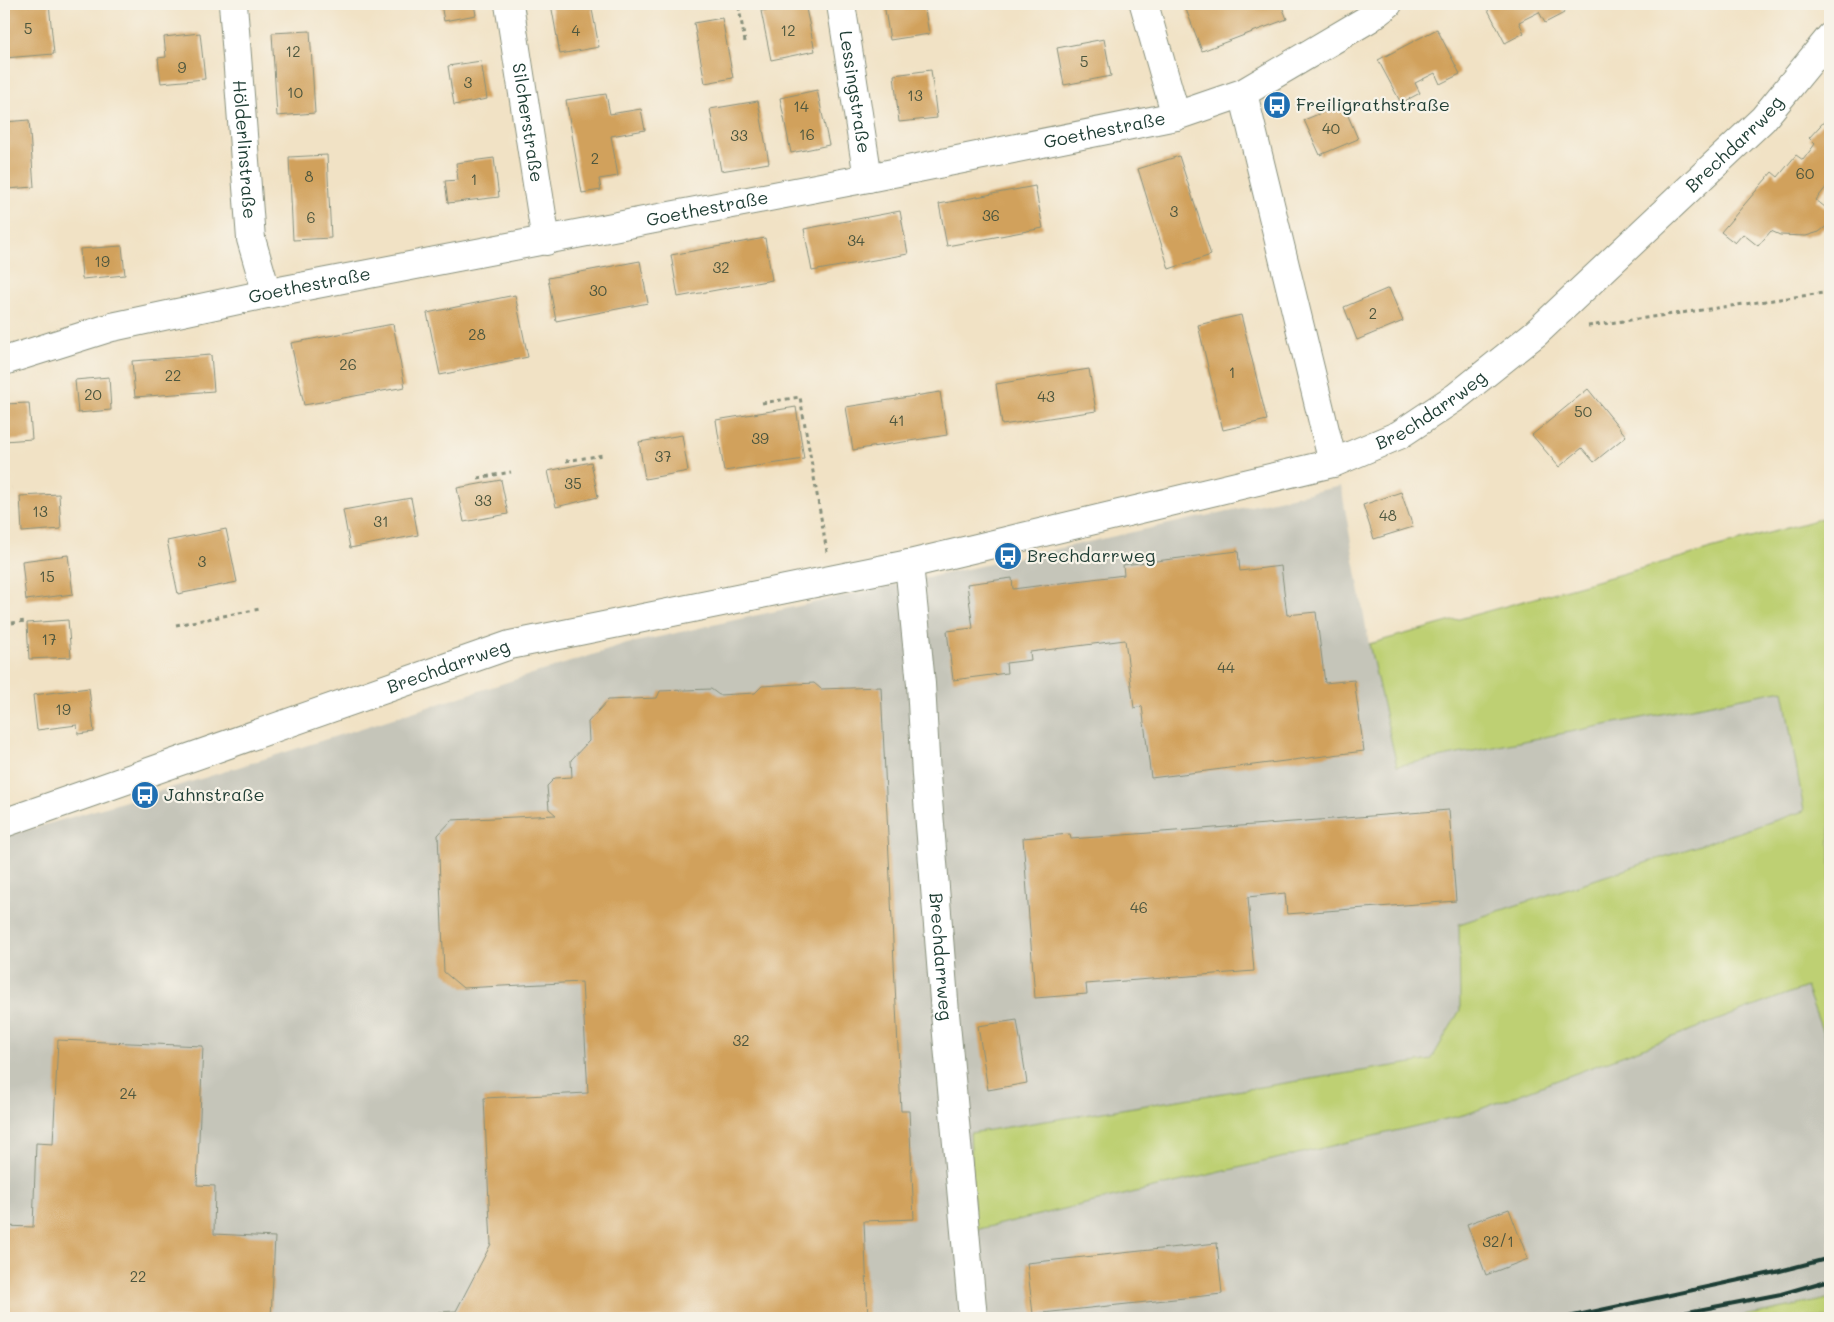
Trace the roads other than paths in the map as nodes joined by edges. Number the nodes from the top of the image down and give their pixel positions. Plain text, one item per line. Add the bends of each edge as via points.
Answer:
1 (233, 4) edge
2 (509, 4) edge
3 (841, 4) edge
4 (1144, 4) edge
5 (1388, 4) edge
6 (1830, 37) edge
7 (1243, 93) junction
8 (1176, 116) junction
9 (868, 178) junction
10 (546, 241) junction
11 (267, 294) junction
12 (4, 361) edge
13 (1333, 463) junction
14 (909, 564) junction
15 (4, 823) edge
16 (973, 1318) edge

1 - 11 street, Hölderlinstraße via 251,239
2 - 10 street, Silcherstraße
3 - 9 street, Lessingstraße
4 - 8 street
5 - 7 street, Goethestraße via 1370,18
6 - 13 street, Brechdarrweg via 1763,119 1536,333 1456,397 1399,435
7 - 8 street, Goethestraße
7 - 13 street
8 - 9 street, Goethestraße
9 - 10 street, Goethestraße
10 - 11 street, Goethestraße
11 - 12 street, Goethestraße via 112,327
13 - 14 street, Brechdarrweg
14 - 15 street, Brechdarrweg via 510,645
14 - 16 street, Brechdarrweg via 922,684 945,1013

